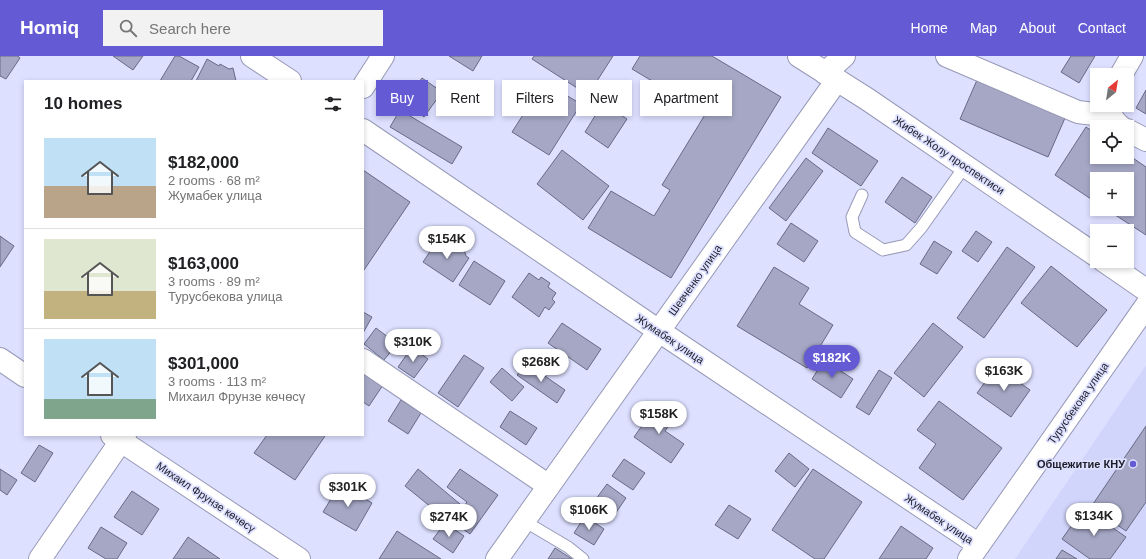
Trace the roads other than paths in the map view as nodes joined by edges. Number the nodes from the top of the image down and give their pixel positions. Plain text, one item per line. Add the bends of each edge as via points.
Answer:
1 (252, 56) edge
2 (384, 56) edge
3 (799, 56) edge
4 (844, 56) edge
5 (947, 56) edge
6 (1132, 56) edge
7 (1125, 68) edge
8 (831, 76) junction
9 (288, 80) edge
10 (364, 86) edge
11 (1113, 116) edge
12 (364, 131) edge
13 (1134, 134) edge
14 (1146, 140) edge
15 (965, 166) junction
16 (862, 195) dead end
17 (1090, 251) edge
18 (1114, 268) edge
19 (1146, 290) edge
20 (1146, 306) edge
21 (659, 331) junction
22 (0, 360) edge
23 (364, 361) edge
24 (24, 375) edge
25 (120, 437) edge
26 (549, 486) junction
27 (524, 521) junction
28 (974, 552) edge
29 (40, 559) edge
30 (299, 559) edge
31 (497, 559) edge
32 (583, 559) edge

1 - 9 street
2 - 10 street
3 - 8 street, Жибек Жолу проспектиси
4 - 8 street, Шевченко улица
5 - 11 street via 1078,112
6 - 7 street
8 - 15 street, Жибек Жолу проспектиси
8 - 21 street, Шевченко улица
12 - 21 street, Жумабек улица
13 - 14 street
15 - 16 lane via 906,245 883,250 855,232 852,217
15 - 17 street, Жибек Жолу проспектиси
18 - 19 street
20 - 28 street, Турусбекова улица
21 - 26 street, Шевченко улица
21 - 28 street, Жумабек улица
22 - 24 street
23 - 26 street
25 - 29 street
25 - 30 street, Михаил Фрунзе көчөсү
26 - 27 street, Шевченко улица
27 - 31 street, Шевченко улица
27 - 32 lane

